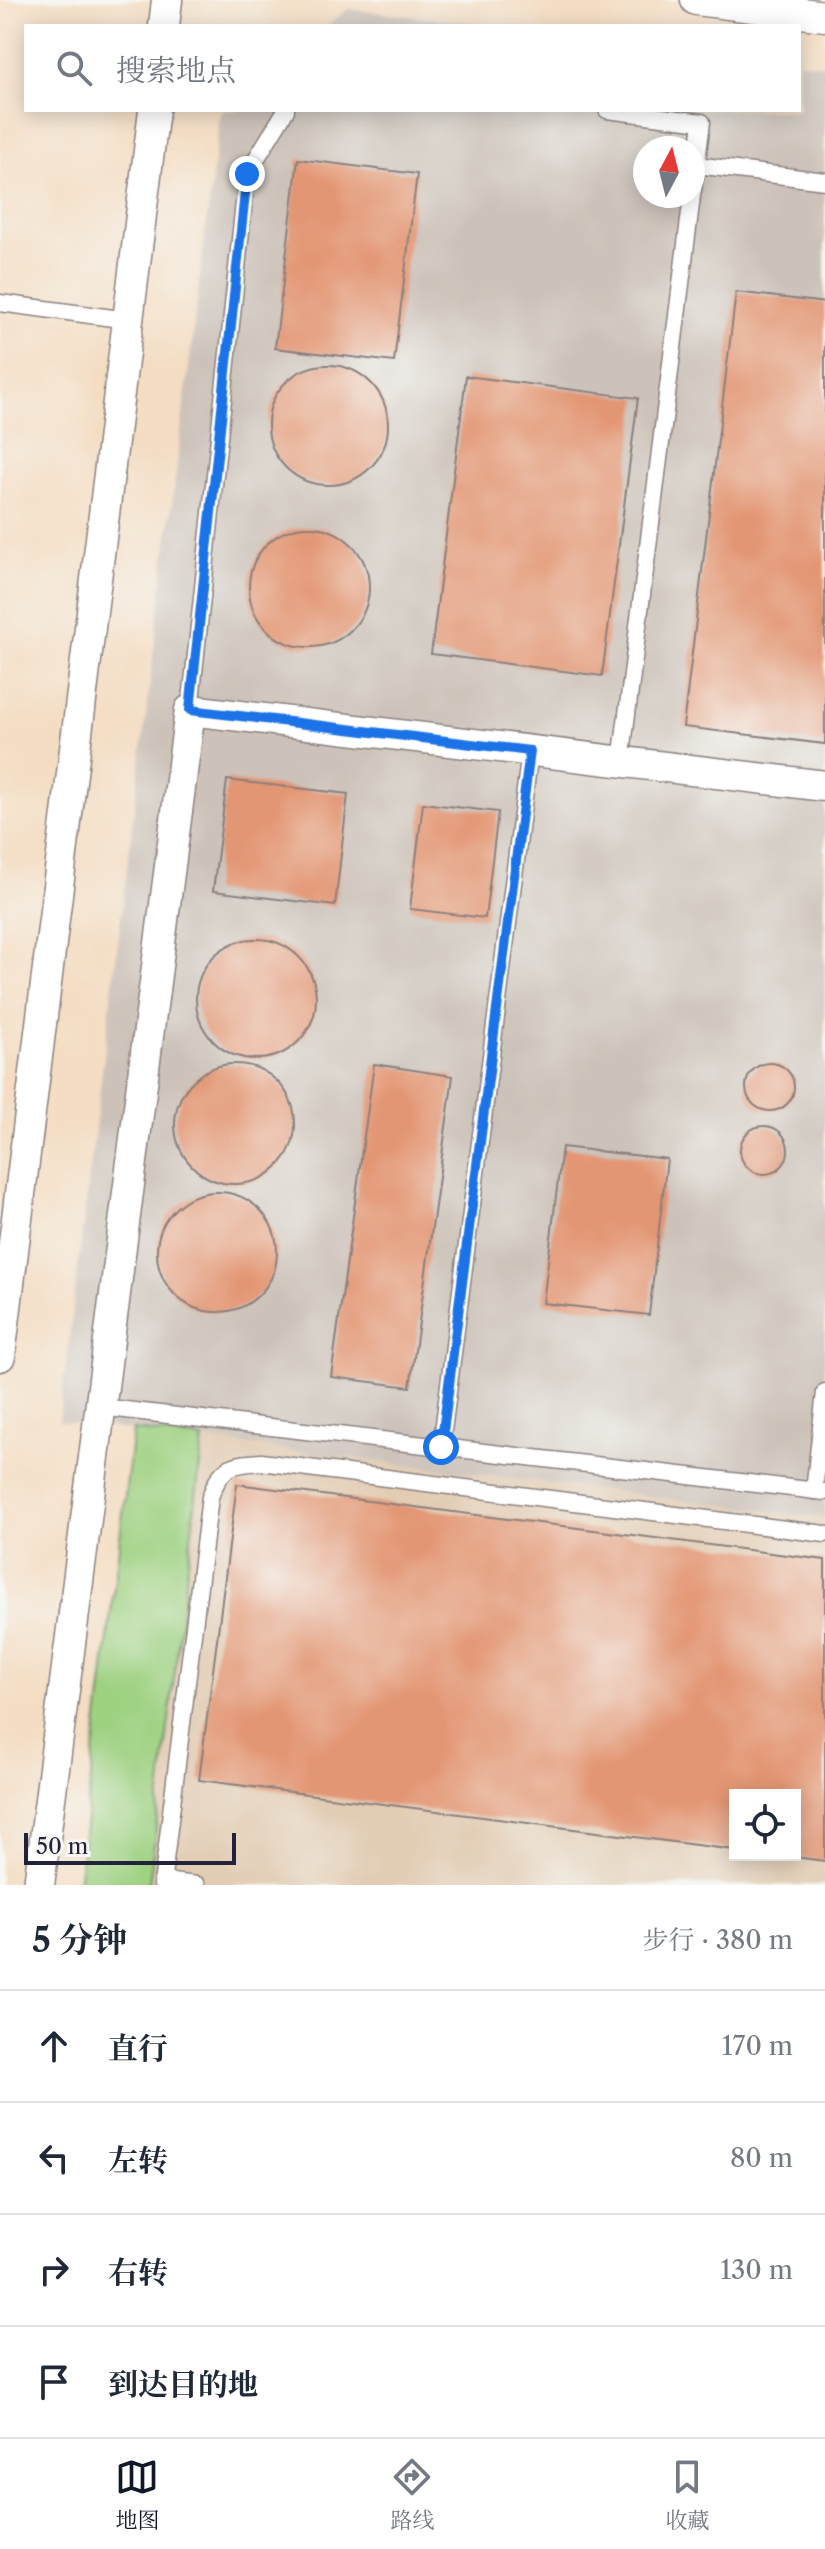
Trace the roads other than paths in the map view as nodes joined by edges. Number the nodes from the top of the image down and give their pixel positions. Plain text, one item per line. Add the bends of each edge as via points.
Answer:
1 (167, 0) edge
2 (696, 0) edge
3 (825, 16) edge
4 (164, 24) edge
5 (154, 112) edge
6 (285, 112) edge
7 (623, 112) edge
8 (700, 136) edge
9 (705, 166) edge
10 (825, 181) edge
11 (691, 208) edge
12 (0, 303) edge
13 (128, 320) junction
14 (190, 710) junction
15 (530, 751) junction
16 (621, 762) junction
17 (825, 786) edge
18 (0, 1356) edge
19 (825, 1392) edge
20 (100, 1407) junction
21 (441, 1447) junction
22 (820, 1492) edge
23 (825, 1534) edge
24 (162, 1883) edge
25 (39, 1885) edge
26 (197, 1885) edge

1 - 4 street
2 - 3 street
5 - 13 street
6 - 14 lane via 247,174
7 - 8 lane via 702,122
9 - 10 lane
11 - 16 lane
12 - 13 lane
13 - 18 street
14 - 15 street
14 - 20 street
15 - 16 street
15 - 21 lane
16 - 17 street
19 - 22 lane
20 - 21 lane
20 - 25 street
21 - 22 lane
23 - 24 lane via 261,1462 224,1470 210,1497
24 - 26 lane

